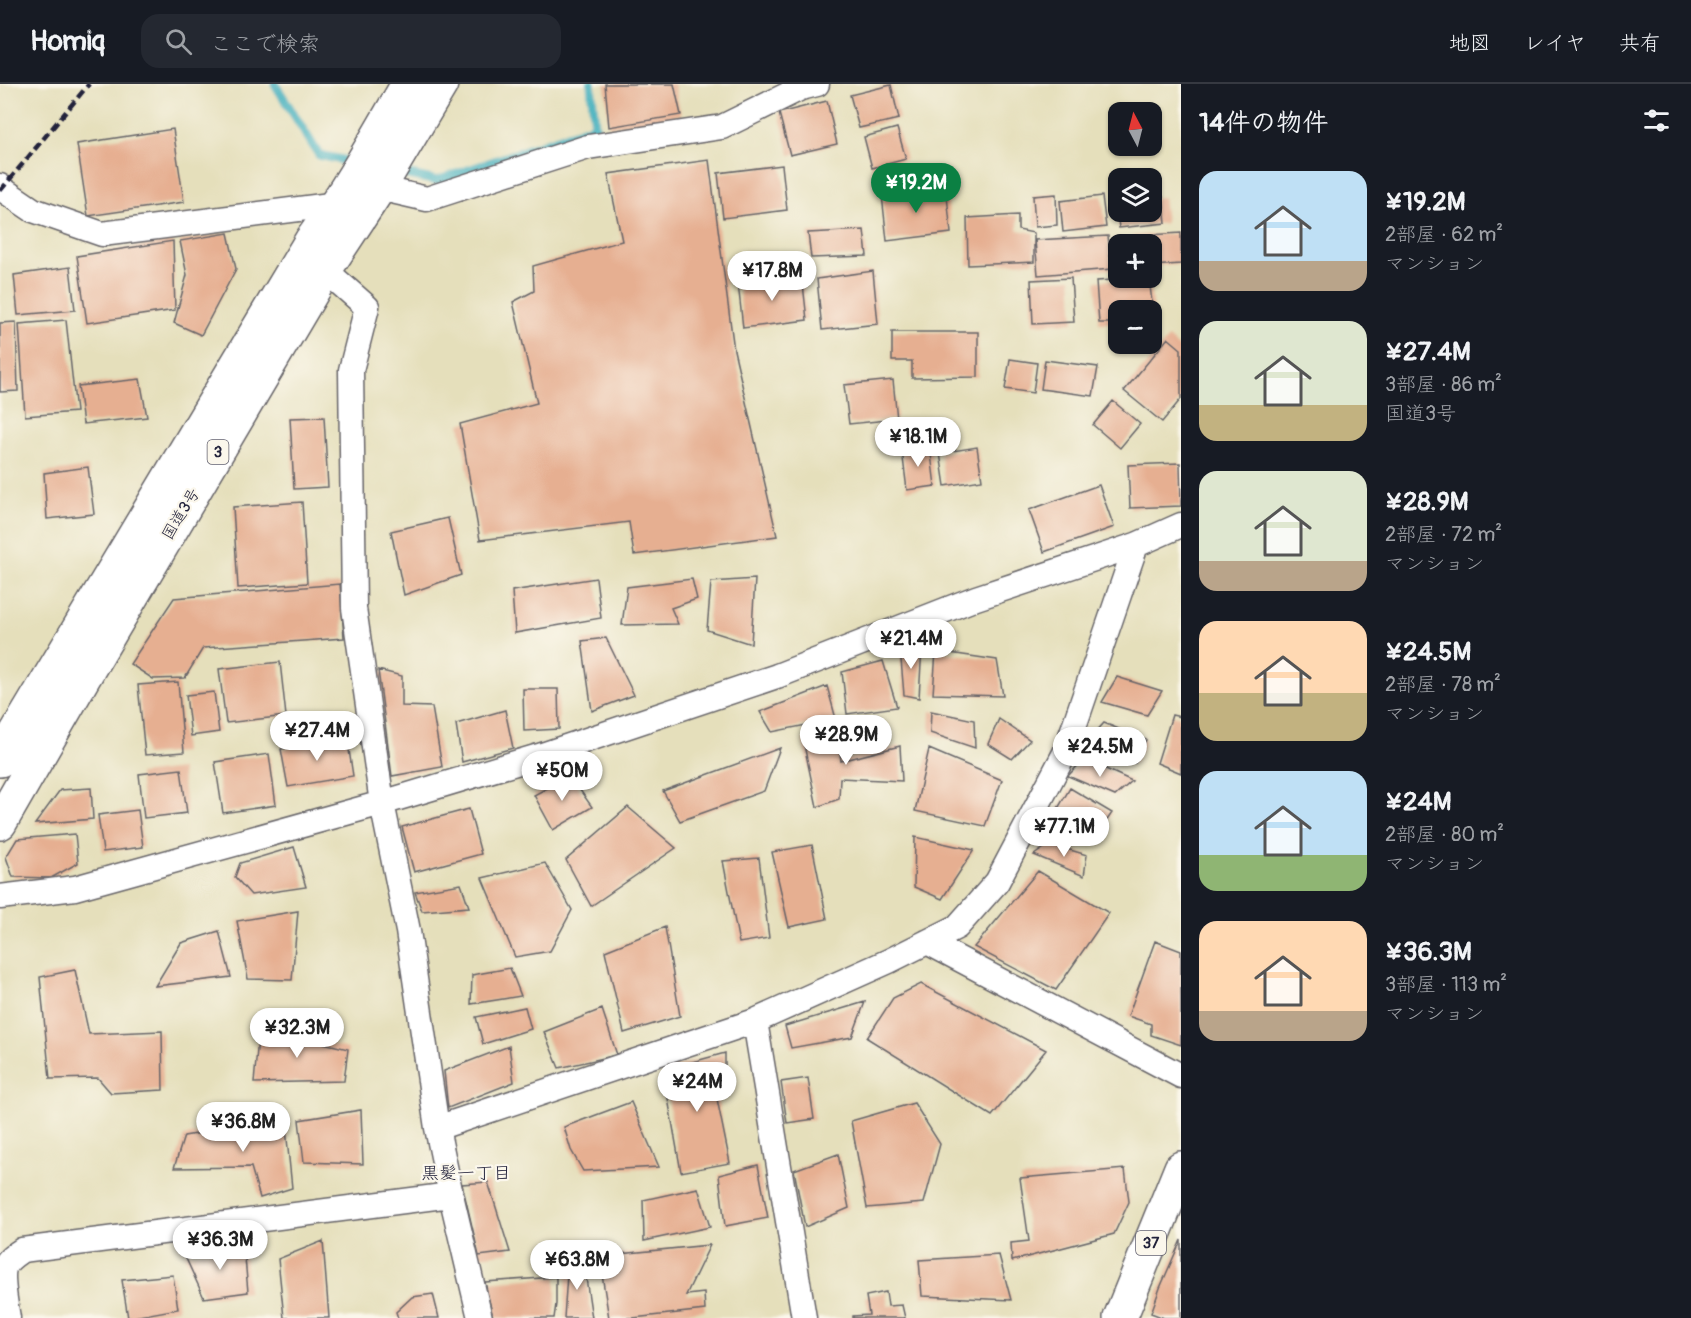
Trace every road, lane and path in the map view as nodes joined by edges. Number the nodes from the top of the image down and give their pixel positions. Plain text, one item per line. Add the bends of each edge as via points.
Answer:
1 (408, 84) edge
2 (441, 84) edge
3 (817, 84) edge
4 (0, 186) edge
5 (379, 188) junction
6 (338, 204) junction
7 (325, 270) junction
8 (1181, 525) edge
9 (1136, 545) junction
10 (0, 760) edge
11 (382, 803) junction
12 (0, 822) edge
13 (0, 897) edge
14 (927, 942) junction
15 (755, 1022) junction
16 (1181, 1076) edge
17 (437, 1128) junction
18 (1181, 1168) edge
19 (451, 1195) junction
20 (8, 1318) edge
21 (480, 1318) edge
22 (804, 1318) edge
23 (1120, 1318) edge

1 - 6 main road, 国道3号 / 3
2 - 5 main road, 国道3号 / 3
3 - 5 street via 722,127 588,147 427,198
4 - 6 street via 33,210 102,234
5 - 7 main road, 国道3号 / 3
6 - 10 main road, 国道3号 / 3 via 311,241
7 - 11 street via 367,307 351,370 354,608
7 - 12 main road, 国道3号 / 3
8 - 9 street
9 - 11 street via 976,598 777,676 539,756
9 - 14 street via 1065,753 997,882 957,927
11 - 13 street via 75,888
11 - 17 street via 408,931
14 - 15 street
14 - 16 street
15 - 17 street
15 - 22 street
17 - 19 street
18 - 23 main road, 37
19 - 20 street via 22,1250 4,1268
19 - 21 street

